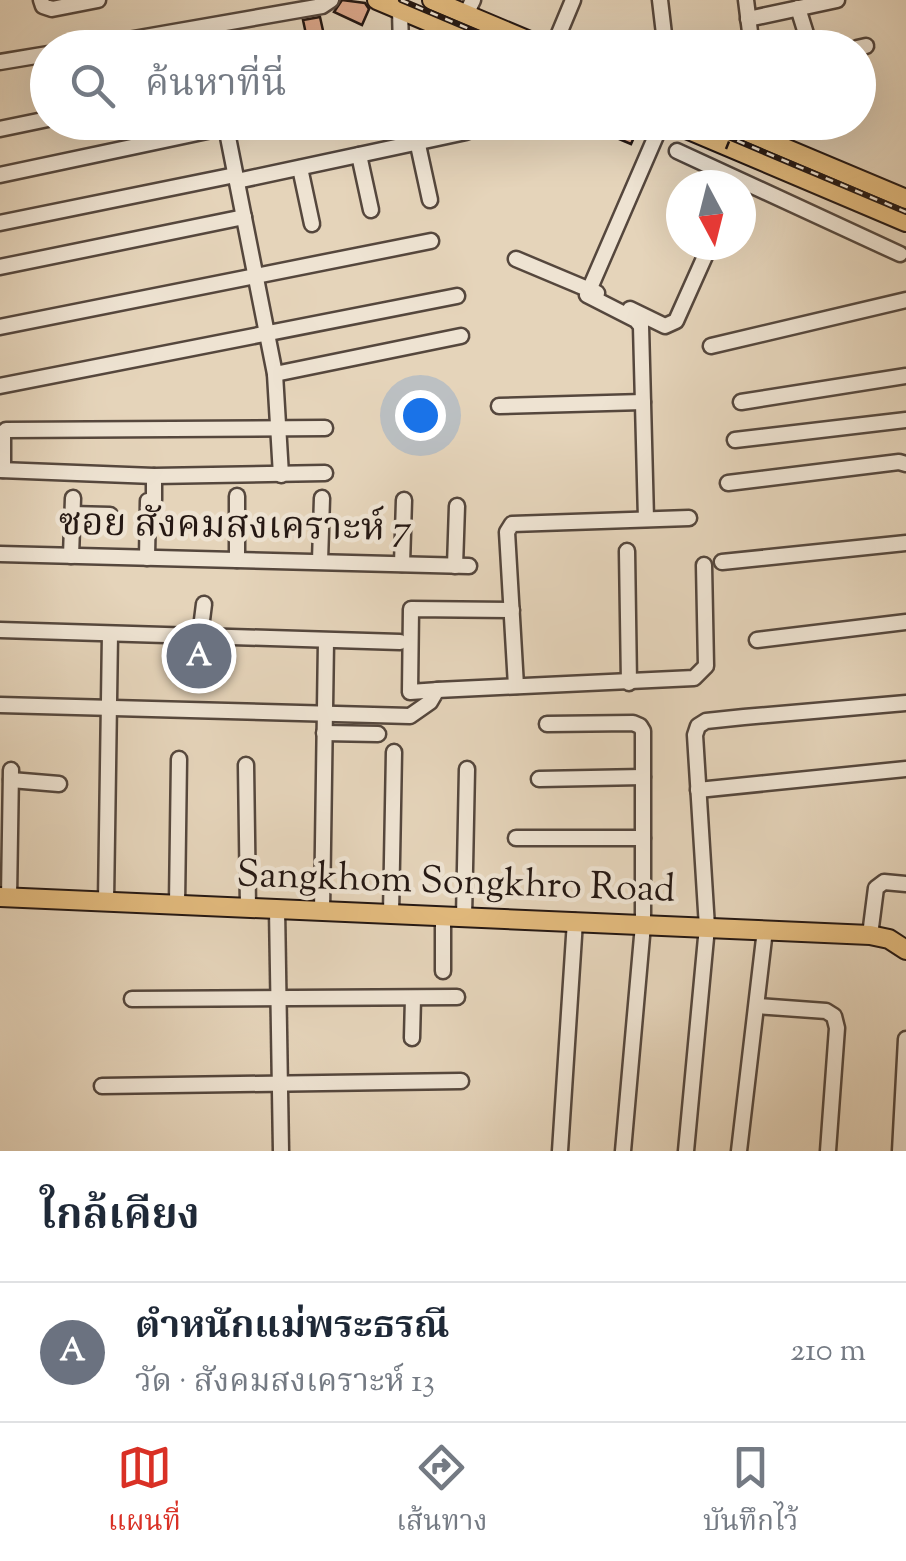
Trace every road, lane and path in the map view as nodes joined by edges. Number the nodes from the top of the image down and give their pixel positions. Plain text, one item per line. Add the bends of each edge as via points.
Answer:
1 (41, 0) edge
2 (98, 0) edge
3 (331, 0) edge
4 (377, 0) edge
5 (432, 0) edge
6 (573, 0) edge
7 (660, 0) edge
8 (746, 0) edge
9 (837, 0) edge
10 (469, 7) edge
11 (798, 8) junction
12 (400, 10) junction
13 (748, 19) junction
14 (185, 30) edge
15 (401, 30) edge
16 (447, 30) edge
17 (514, 30) edge
18 (558, 30) edge
19 (664, 30) edge
20 (750, 30) edge
21 (805, 30) edge
22 (30, 57) edge
23 (0, 62) edge
24 (30, 122) edge
25 (0, 128) edge
26 (157, 140) edge
27 (229, 140) edge
28 (427, 140) edge
29 (654, 140) edge
30 (713, 140) edge
31 (729, 140) edge
32 (759, 140) edge
33 (780, 140) edge
34 (417, 142) junction
35 (726, 148) dead end
36 (677, 151) dead end
37 (359, 155) junction
38 (756, 158) junction
39 (300, 168) junction
40 (714, 170) edge
41 (0, 174) edge
42 (236, 178) junction
43 (756, 190) edge
44 (906, 199) edge
45 (430, 200) dead end
46 (371, 210) dead end
47 (244, 217) junction
48 (906, 222) edge
49 (0, 223) edge
50 (312, 224) dead end
51 (432, 242) dead end
52 (900, 254) dead end
53 (516, 258) dead end
54 (703, 260) edge
55 (0, 267) edge
56 (254, 275) junction
57 (589, 288) junction
58 (457, 296) dead end
59 (906, 300) edge
60 (0, 327) edge
61 (266, 335) junction
62 (462, 336) dead end
63 (711, 346) dead end
64 (275, 374) junction
65 (906, 376) edge
66 (0, 386) edge
67 (643, 402) junction
68 (741, 402) dead end
69 (499, 406) dead end
70 (906, 420) edge
71 (326, 428) dead end
72 (280, 429) junction
73 (734, 440) dead end
74 (906, 464) edge
75 (2, 470) edge
76 (325, 473) dead end
77 (281, 475) junction
78 (154, 476) junction
79 (728, 482) dead end
80 (238, 496) dead end
81 (322, 498) dead end
82 (404, 500) dead end
83 (457, 506) dead end
84 (110, 515) dead end
85 (689, 518) dead end
86 (646, 519) junction
87 (906, 543) edge
88 (627, 551) dead end
89 (0, 554) edge
90 (71, 556) junction
91 (147, 558) junction
92 (236, 560) junction
93 (320, 561) junction
94 (722, 562) dead end
95 (402, 564) junction
96 (704, 566) dead end
97 (204, 604) dead end
98 (512, 610) junction
99 (906, 622) edge
100 (0, 630) edge
101 (110, 634) junction
102 (200, 636) junction
103 (757, 640) dead end
104 (326, 641) junction
105 (400, 642) dead end
106 (629, 683) junction
107 (516, 686) junction
108 (438, 690) junction
109 (906, 703) edge
110 (0, 704) edge
111 (108, 708) junction
112 (324, 712) junction
113 (547, 724) dead end
114 (324, 733) junction
115 (378, 734) dead end
116 (394, 752) dead end
117 (178, 758) dead end
118 (246, 765) dead end
119 (466, 769) dead end
120 (906, 769) edge
121 (643, 777) junction
122 (539, 779) dead end
123 (59, 784) dead end
124 (698, 790) junction
125 (516, 838) dead end
126 (644, 838) junction
127 (906, 884) edge
128 (4, 897) edge
129 (106, 901) junction
130 (177, 904) junction
131 (248, 908) junction
132 (276, 909) junction
133 (322, 911) junction
134 (391, 914) junction
135 (443, 916) junction
136 (464, 917) junction
137 (575, 921) junction
138 (642, 924) junction
139 (706, 928) junction
140 (765, 930) junction
141 (870, 934) junction
142 (906, 950) edge
143 (444, 971) dead end
144 (279, 997) junction
145 (457, 997) dead end
146 (414, 998) junction
147 (132, 999) dead end
148 (757, 1006) junction
149 (412, 1038) dead end
150 (906, 1039) edge
151 (461, 1082) dead end
152 (280, 1084) junction
153 (102, 1086) dead end
154 (902, 1140) edge
155 (281, 1151) edge
156 (560, 1151) edge
157 (623, 1151) edge
158 (686, 1151) edge
159 (739, 1151) edge
160 (828, 1151) edge

1 - 2 street via 52,8
3 - 14 street
4 - 12 main road
5 - 10 main road
6 - 18 street
7 - 19 street
8 - 13 street
9 - 11 street
10 - 17 main road
11 - 13 street
11 - 21 street
12 - 15 street
12 - 16 main road
13 - 20 street
22 - 23 street
24 - 25 street
26 - 41 street
27 - 42 street
28 - 34 street
29 - 57 street
30 - 38 main road
31 - 35 path, bridge
32 - 38 main road
33 - 44 main road
34 - 37 street
34 - 45 street
36 - 40 street
37 - 39 street
37 - 46 street
38 - 48 main road
39 - 42 street
39 - 50 street
42 - 47 street
42 - 49 street
43 - 52 street
47 - 55 street
47 - 56 street
51 - 56 street
53 - 57 street
54 - 57 street via 665,326
56 - 60 street
56 - 61 street
57 - 67 street via 588,297 641,326
58 - 61 street
59 - 63 street
61 - 64 street
61 - 66 street
62 - 64 street
64 - 72 street
65 - 68 street
67 - 69 street
67 - 86 street
70 - 73 street
71 - 72 street
72 - 75 street via 6,430
72 - 77 street
74 - 79 street
75 - 78 street
76 - 77 street
77 - 78 street
78 - 91 street
80 - 92 street
81 - 93 street
82 - 95 street
83 - 95 street, ซอย สังคมสงเคราะห์ 7 via 462,566
84 - 90 street via 72,506
85 - 86 street
86 - 98 street via 512,524
87 - 94 street
88 - 106 street
89 - 90 street, ซอย สังคมสงเคราะห์ 7
90 - 91 street, ซอย สังคมสงเคราะห์ 7
91 - 92 street, ซอย สังคมสงเคราะห์ 7
92 - 93 street, ซอย สังคมสงเคราะห์ 7
93 - 95 street, ซอย สังคมสงเคราะห์ 7
96 - 106 street via 706,666 694,678
97 - 102 street
98 - 107 street
98 - 108 street via 412,609 410,692
99 - 103 street
100 - 101 street
101 - 102 street
101 - 111 street
102 - 104 street
104 - 105 street
104 - 112 street
106 - 107 street
107 - 108 street
108 - 112 street via 415,715
109 - 124 street via 706,721 695,735
110 - 111 street
111 - 112 street
111 - 129 street
112 - 114 street
113 - 121 street via 640,726
114 - 115 street
114 - 133 street
116 - 134 street
117 - 130 street
118 - 131 street
119 - 136 street
120 - 124 street
121 - 122 street
121 - 126 street
123 - 128 street via 11,775
124 - 139 street
125 - 126 street
126 - 138 street
127 - 141 street via 876,888
128 - 129 main road, Sangkhom Songkhro Road
129 - 130 main road, Sangkhom Songkhro Road
130 - 131 main road, Sangkhom Songkhro Road
131 - 132 main road, Sangkhom Songkhro Road
132 - 133 main road, Sangkhom Songkhro Road
132 - 144 street
133 - 134 main road, Sangkhom Songkhro Road
134 - 135 main road, Sangkhom Songkhro Road
135 - 136 main road, Sangkhom Songkhro Road
135 - 143 street
136 - 137 main road, Sangkhom Songkhro Road
137 - 138 main road, Sangkhom Songkhro Road
137 - 156 street
138 - 139 main road, Sangkhom Songkhro Road
138 - 157 street
139 - 140 main road, Sangkhom Songkhro Road
139 - 158 street
140 - 141 main road, Sangkhom Songkhro Road
140 - 148 street
141 - 142 main road, Sangkhom Songkhro Road
144 - 146 street
144 - 147 street
144 - 152 street
145 - 146 street
146 - 149 street
148 - 159 street
148 - 160 street via 834,1016
150 - 154 street
151 - 152 street
152 - 153 street
152 - 155 street

